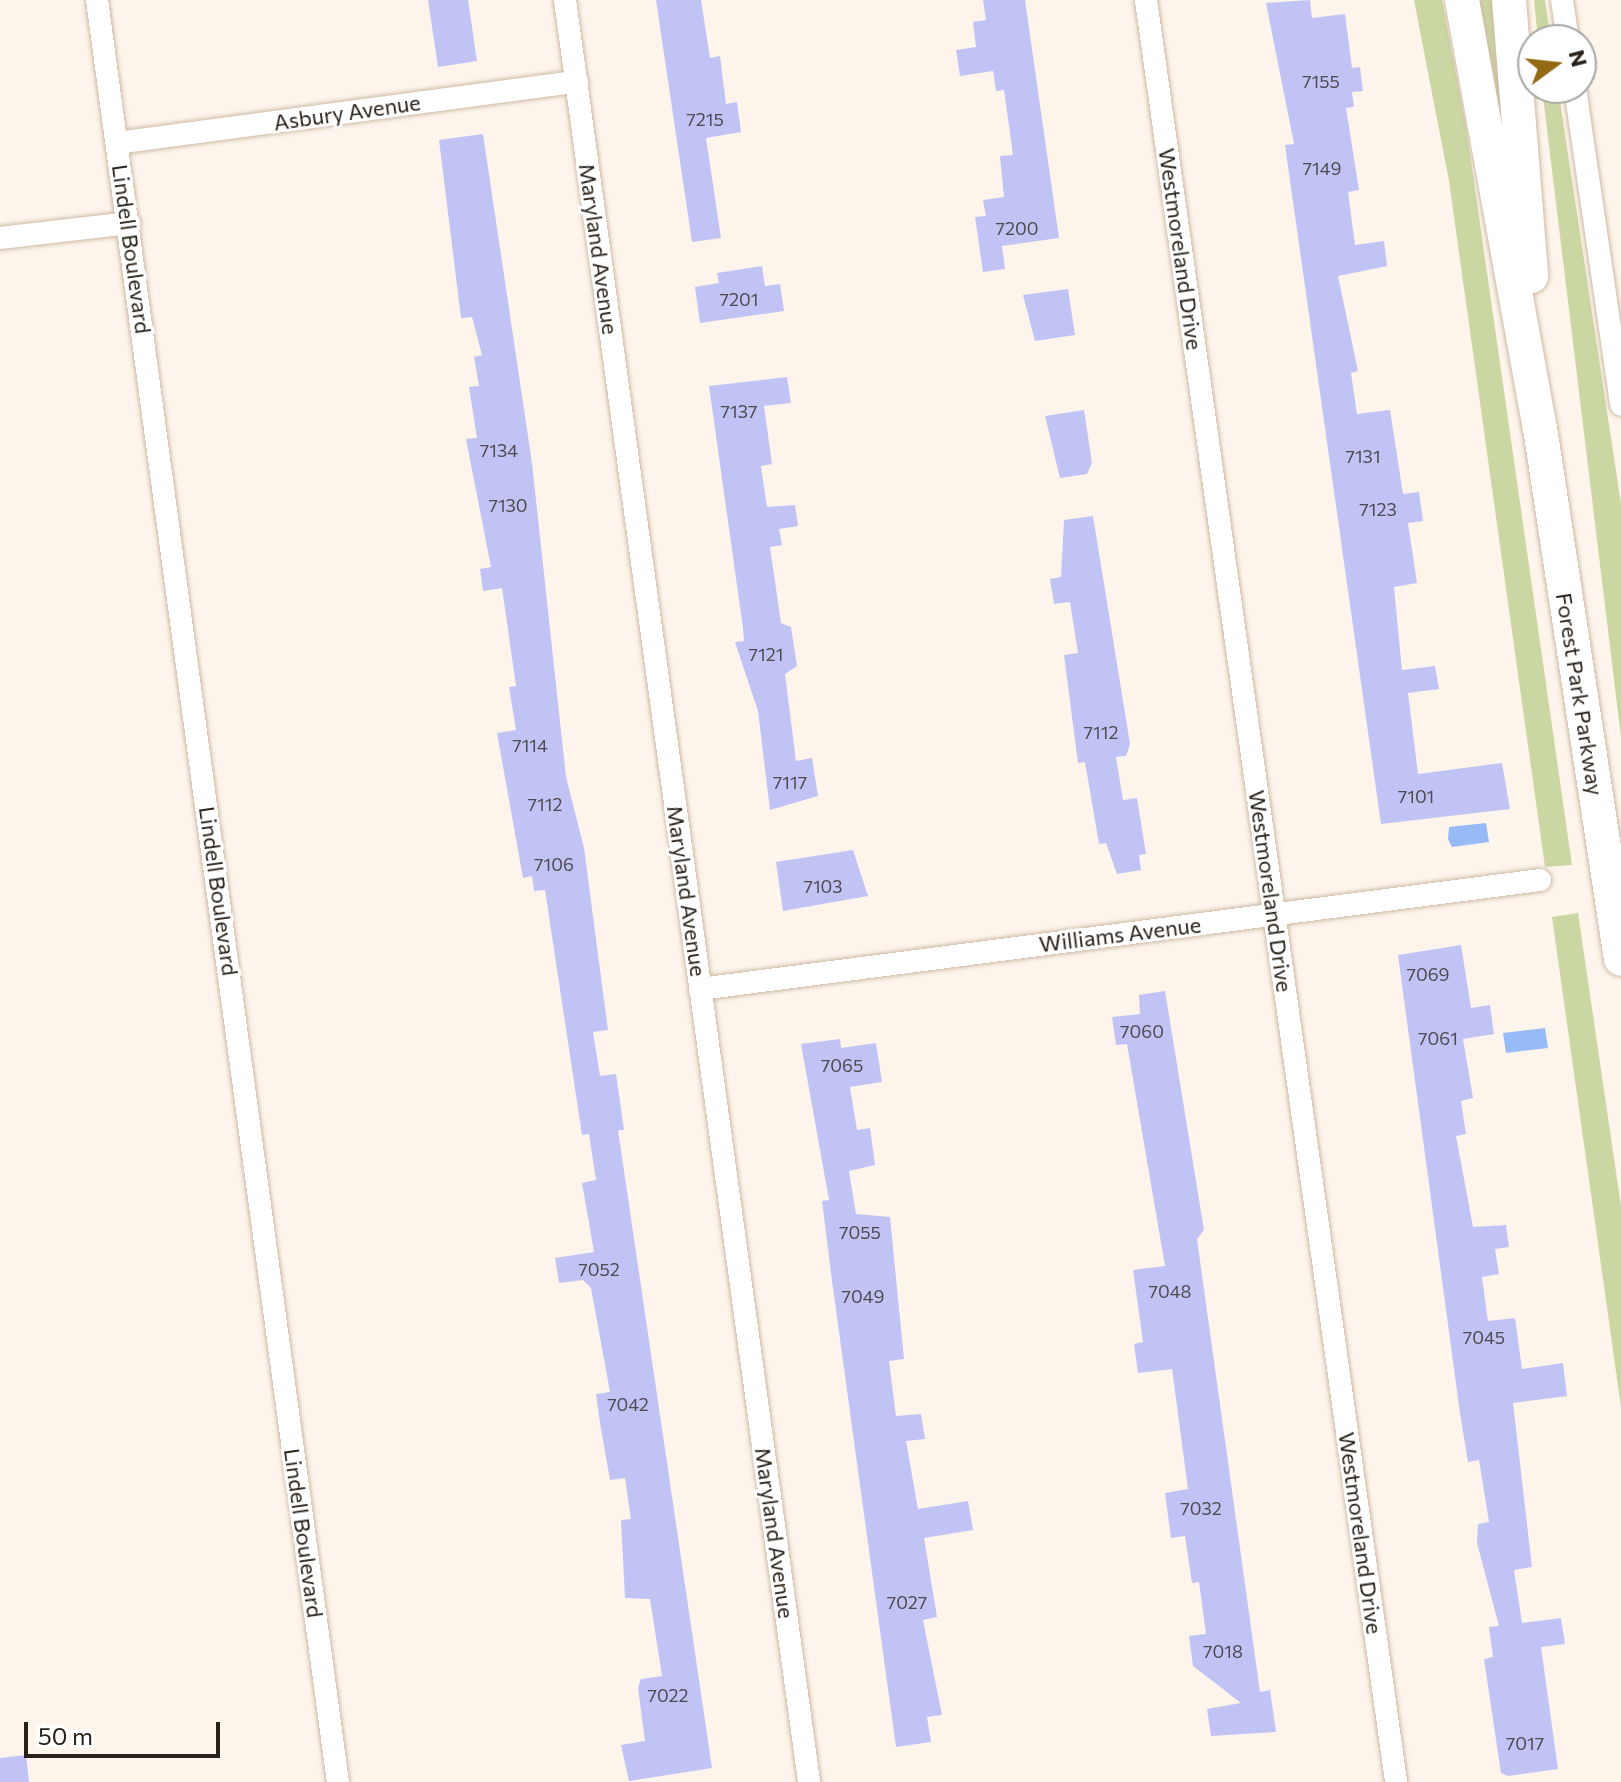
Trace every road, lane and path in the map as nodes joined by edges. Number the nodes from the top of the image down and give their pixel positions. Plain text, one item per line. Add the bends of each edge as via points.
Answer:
1 (97, 0) edge
2 (565, 0) edge
3 (1146, 0) edge
4 (1462, 0) edge
5 (1509, 0) edge
6 (1562, 0) edge
7 (1566, 24) edge
8 (577, 82) junction
9 (1577, 104) edge
10 (117, 143) junction
11 (129, 223) junction
12 (0, 238) edge
13 (1621, 405) edge
14 (1540, 428) junction
15 (1540, 880) dead end
16 (1274, 914) junction
17 (1621, 959) edge
18 (700, 989) junction
19 (338, 1782) edge
20 (809, 1782) edge
21 (1396, 1782) edge

1 - 10 street, Lindell Boulevard
2 - 8 street, Maryland Avenue
3 - 16 street, Westmoreland Drive
4 - 14 main road, Forest Park Parkway
5 - 14 main road, Forest Park Parkway
6 - 7 street
8 - 10 street, Asbury Avenue
8 - 18 street, Maryland Avenue
9 - 13 street
10 - 11 street, Lindell Boulevard
11 - 12 street
11 - 19 street, Lindell Boulevard
14 - 17 main road, Forest Park Parkway
15 - 16 street, Williams Avenue
16 - 18 street, Williams Avenue
16 - 21 street, Westmoreland Drive
18 - 20 street, Maryland Avenue

